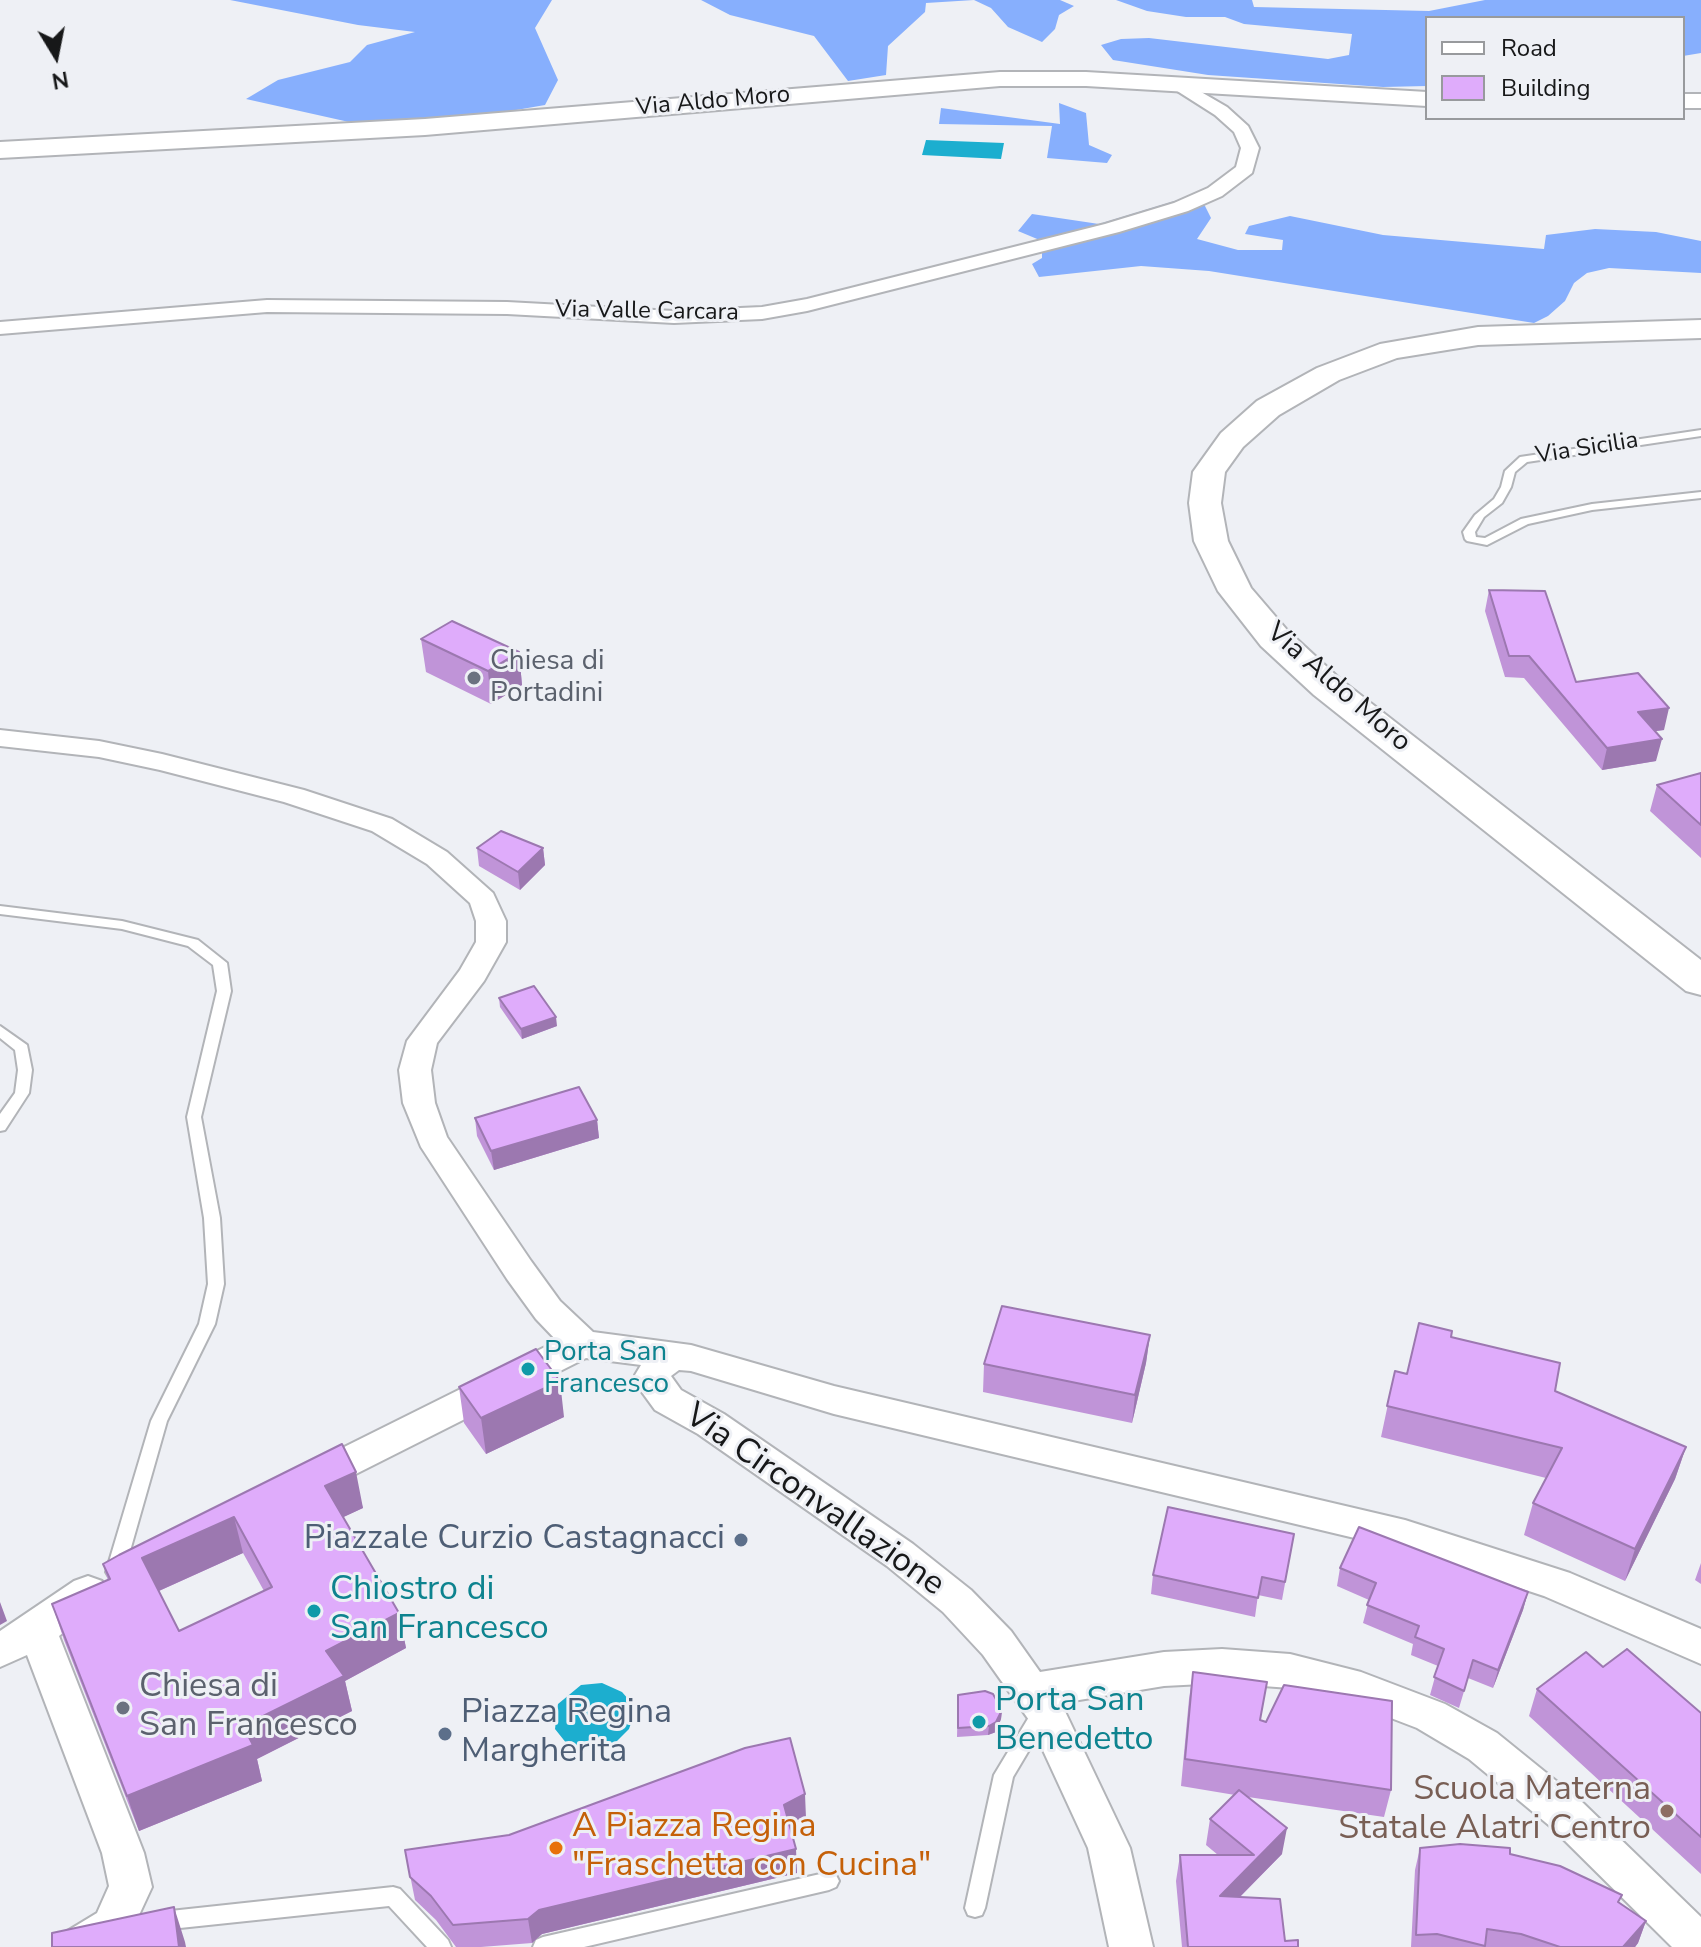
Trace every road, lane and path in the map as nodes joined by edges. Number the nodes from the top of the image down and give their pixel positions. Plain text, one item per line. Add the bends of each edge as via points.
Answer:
1 (1177, 83) junction
2 (1425, 99) edge
3 (0, 150) edge
4 (0, 328) edge
5 (1701, 329) edge
6 (1701, 433) edge
7 (1701, 495) edge
8 (0, 738) edge
9 (0, 910) edge
10 (1701, 981) edge
11 (0, 1031) edge
12 (0, 1126) edge
13 (583, 1344) junction
14 (671, 1357) junction
15 (279, 1497) edge
16 (154, 1557) edge
17 (114, 1577) junction
18 (37, 1630) junction
19 (1701, 1647) edge
20 (0, 1650) edge
21 (1038, 1700) junction
22 (829, 1881) dead end
23 (975, 1908) dead end
24 (96, 1937) edge
25 (1701, 1946) edge
26 (441, 1947) edge
27 (543, 1947) edge
28 (1131, 1947) edge

1 - 2 main road, Via Aldo Moro
1 - 3 main road, Via Aldo Moro via 1062,78 945,82 425,127
1 - 4 street, Via Valle Carcara via 1221,111 1242,130 1250,148 1245,169 1215,192 1112,228 807,305 674,317 507,308 267,306
5 - 10 main road, Via Aldo Moro via 1478,336 1391,350 1328,374 1268,408 1232,440 1209,472 1205,503 1211,541 1235,591 1274,638 1327,687
6 - 7 lane, Via Sicilia via 1524,459 1510,471 1498,501 1469,532 1471,539 1487,542 1525,521 1592,507
8 - 13 street via 162,762 382,825 437,858 483,899 491,942 422,1041 415,1070 419,1103 432,1139 519,1270 548,1310
9 - 17 lane via 122,925 193,943 220,963 224,991 194,1117 212,1218 216,1284 207,1324 159,1421
11 - 12 lane via 22,1048 25,1070 22,1093
13 - 14 street
13 - 15 street
14 - 19 street via 1405,1535 1556,1584
14 - 21 street, Via Circonvallazione via 653,1375 668,1400 900,1555 957,1601 997,1643
16 - 17 street
17 - 18 street
18 - 20 street
18 - 24 street via 131,1887
21 - 23 lane via 1004,1775
21 - 25 street via 1164,1669 1222,1666 1290,1671 1361,1689 1431,1716 1483,1746 1566,1814
21 - 28 street, Via Circonvallazione via 1109,1848
22 - 27 lane
24 - 26 lane via 393,1896

